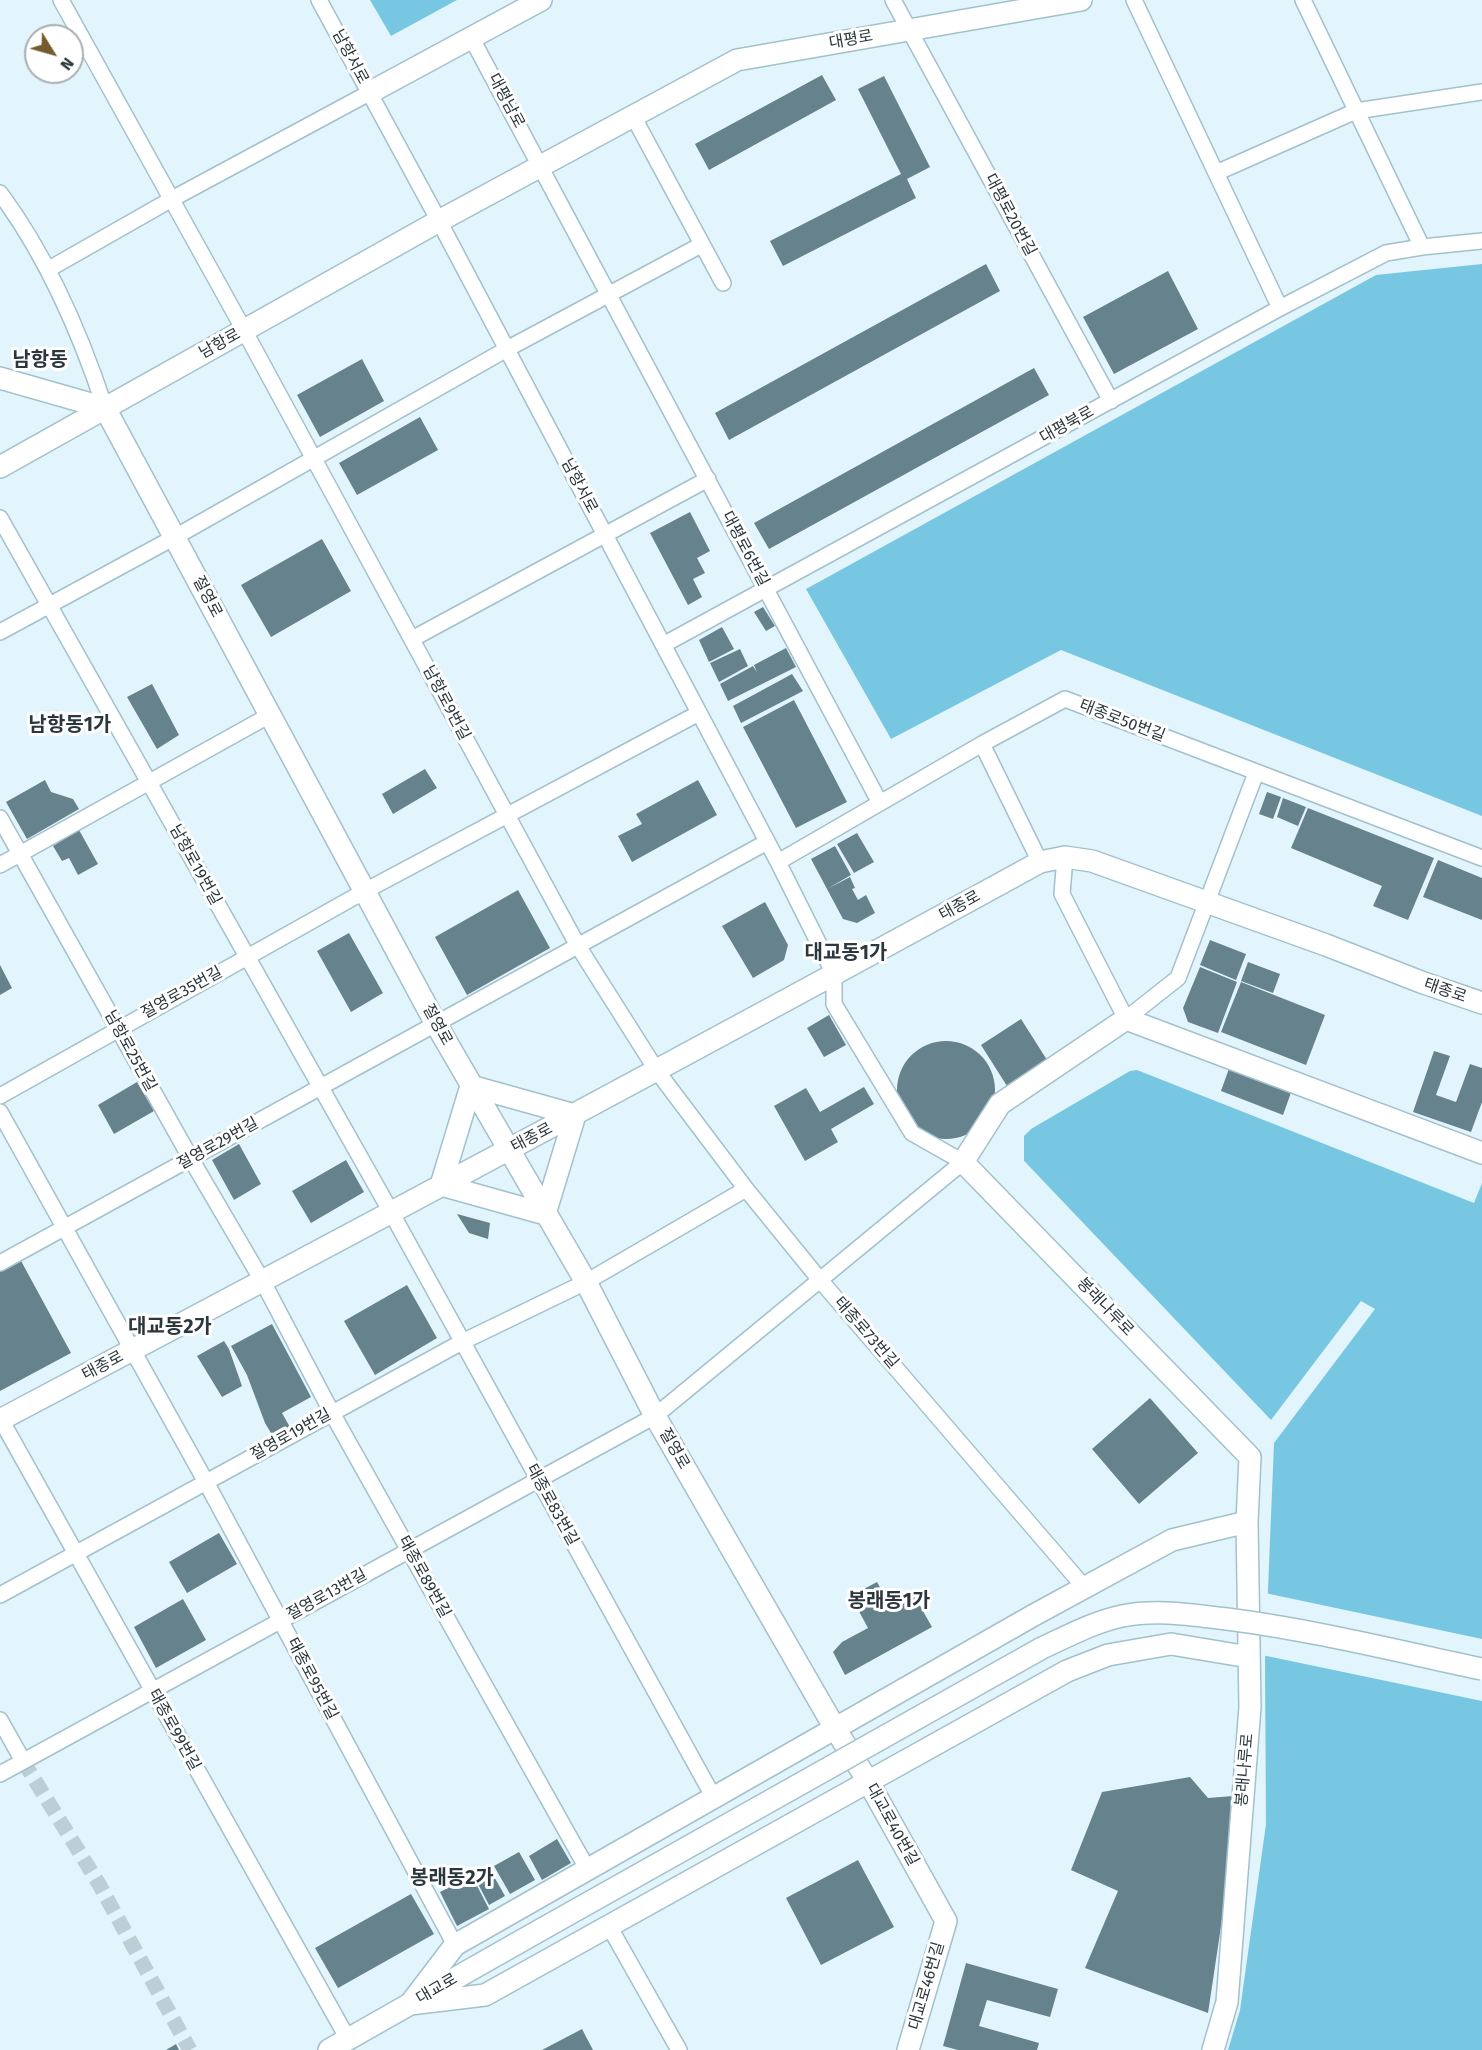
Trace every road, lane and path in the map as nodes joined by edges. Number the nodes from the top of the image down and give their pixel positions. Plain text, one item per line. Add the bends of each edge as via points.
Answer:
1 (61, 0) edge
2 (319, 0) edge
3 (541, 0) edge
4 (893, 0) edge
5 (1082, 0) edge
6 (1134, 0) edge
7 (1303, 0) edge
8 (910, 30) junction
9 (471, 37) junction
10 (1482, 92) edge
11 (369, 93) junction
12 (1356, 111) junction
13 (633, 116) junction
14 (541, 166) junction
15 (1216, 173) junction
16 (0, 193) edge
17 (172, 199) junction
18 (439, 220) junction
19 (1482, 240) edge
20 (701, 245) junction
21 (1422, 247) junction
22 (49, 269) junction
23 (723, 283) dead end
24 (609, 294) junction
25 (1280, 308) junction
26 (244, 330) junction
27 (507, 349) junction
28 (0, 378) edge
29 (1111, 401) junction
30 (105, 408) junction
31 (314, 459) junction
32 (0, 467) edge
33 (708, 479) junction
34 (0, 518) edge
35 (605, 534) junction
36 (175, 537) junction
37 (767, 590) junction
38 (49, 605) junction
39 (0, 632) edge
40 (412, 639) junction
41 (663, 645) junction
42 (699, 713) junction
43 (270, 715) junction
44 (982, 744) junction
45 (1256, 773) junction
46 (148, 782) junction
47 (880, 803) junction
48 (507, 815) junction
49 (0, 818) edge
50 (767, 842) junction
51 (20, 854) junction
52 (1065, 857) junction
53 (1482, 858) edge
54 (778, 862) junction
55 (1040, 862) junction
56 (0, 865) edge
57 (364, 891) junction
58 (1206, 903) junction
59 (578, 946) junction
60 (246, 957) junction
61 (834, 974) junction
62 (1482, 1003) edge
63 (1126, 1019) junction
64 (436, 1024) junction
65 (118, 1029) junction
66 (657, 1071) junction
67 (471, 1086) junction
68 (320, 1088) junction
69 (0, 1096) edge
70 (0, 1112) edge
71 (575, 1115) junction
72 (508, 1151) junction
73 (1482, 1153) edge
74 (191, 1159) junction
75 (963, 1162) junction
76 (441, 1185) junction
77 (746, 1190) junction
78 (391, 1212) junction
79 (545, 1214) junction
80 (65, 1227) junction
81 (0, 1263) edge
82 (820, 1280) junction
83 (263, 1282) junction
84 (586, 1282) junction
85 (462, 1342) junction
86 (133, 1351) junction
87 (333, 1413) junction
88 (655, 1416) junction
89 (0, 1419) edge
90 (538, 1480) junction
91 (206, 1482) junction
92 (1247, 1522) junction
93 (409, 1550) junction
94 (76, 1552) junction
95 (1085, 1588) junction
96 (0, 1595) edge
97 (281, 1620) junction
98 (1249, 1658) junction
99 (1482, 1670) edge
100 (153, 1690) junction
101 (0, 1720) edge
102 (836, 1730) junction
103 (23, 1761) junction
104 (0, 1774) edge
105 (868, 1783) junction
106 (714, 1798) junction
107 (588, 1870) junction
108 (946, 1921) joint
109 (609, 1926) junction
110 (455, 1945) junction
111 (410, 2004) junction
112 (348, 2039) junction
113 (329, 2050) edge
114 (679, 2050) edge
115 (908, 2050) edge
116 (1213, 2050) edge

1 - 17 street, 남항로9번길
2 - 11 street, 남항서로
3 - 9 main road
4 - 8 street, 대평로20번길
5 - 8 main road, 대평로
6 - 15 street
7 - 12 street
8 - 13 main road, 대평로 via 737,60
8 - 29 street, 대평로20번길
9 - 11 main road
9 - 14 street, 대평남로
10 - 12 street
11 - 17 street
11 - 18 street, 남항서로
12 - 15 street
12 - 21 street
13 - 14 main road, 대평로
13 - 20 street
14 - 18 main road, 대평로
14 - 24 street, 대평로6번길
15 - 25 street
16 - 22 street
17 - 22 street
17 - 26 street, 남항로9번길
18 - 26 main road, 남항로
18 - 27 street, 남항서로
19 - 21 street, 대평북로
20 - 23 street
20 - 24 street
21 - 25 street, 대평북로 via 1386,253
22 - 30 street via 85,350
24 - 27 street
24 - 33 street, 대평로6번길
25 - 29 street, 대평북로
26 - 30 main road, 남항로
26 - 31 street, 남항로9번길
27 - 31 street
27 - 35 street, 남항서로
28 - 30 main road
29 - 37 street, 대평북로
30 - 32 main road, 남항로
30 - 36 main road, 절영로
31 - 36 street
31 - 40 street, 남항로9번길
33 - 35 street
33 - 37 street, 대평로6번길
34 - 38 street, 남항로19번길
35 - 40 street
35 - 41 street, 남항서로
36 - 38 street
36 - 43 main road, 절영로
37 - 41 street, 대평북로
37 - 47 street, 대평로6번길
38 - 39 street
38 - 46 street, 남항로19번길
40 - 48 street, 남항로9번길
41 - 42 street, 남항서로
42 - 48 street, 절영로35번길
42 - 50 street, 남항서로
43 - 46 street
43 - 57 main road, 절영로
44 - 45 street, 태종로50번길 via 1065,699
44 - 47 street, 태종로50번길
44 - 55 street
45 - 53 street, 태종로50번길
45 - 58 street
46 - 51 street
46 - 60 street, 남항로19번길
47 - 54 street, 태종로50번길
48 - 57 street, 절영로35번길
48 - 59 street, 남항로9번길
49 - 51 street, 남항로25번길
50 - 54 street, 남항서로
50 - 59 street, 절영로29번길
51 - 56 street
51 - 65 street, 남항로25번길
52 - 55 main road, 태종로
52 - 58 main road, 태종로 via 1092,861
52 - 63 street via 1062,894
54 - 61 street, 남항서로
55 - 61 main road, 태종로
57 - 60 street, 절영로35번길
57 - 64 main road, 절영로
58 - 62 main road, 태종로
58 - 63 street via 1178,978
59 - 64 street, 절영로29번길
59 - 66 street, 남항로9번길
60 - 65 street, 절영로35번길
60 - 68 street, 남항로19번길
61 - 66 main road, 태종로
61 - 75 street via 834,1004 912,1133
63 - 73 main road
63 - 75 main road via 1000,1104
64 - 67 main road, 절영로
64 - 68 street, 절영로29번길
65 - 69 street, 절영로35번길
65 - 74 street, 남항로25번길
66 - 71 main road, 태종로
66 - 77 street, 태종로73번길
67 - 71 main road
67 - 72 main road, 절영로
67 - 76 main road
68 - 74 street, 절영로29번길
68 - 78 street, 남항로19번길
70 - 80 street, 태종로95번길
71 - 72 main road, 태종로
71 - 79 main road
72 - 76 main road, 태종로
72 - 79 main road, 절영로
74 - 80 street, 절영로29번길
74 - 83 street, 남항로25번길
75 - 82 street, 절영로13번길
75 - 92 main road, 봉래나루로 via 1250,1457
76 - 78 main road, 태종로
76 - 79 main road
77 - 82 street, 태종로73번길
77 - 84 street, 절영로19번길
78 - 83 main road, 태종로
78 - 85 street, 태종로83번길
79 - 84 main road, 절영로
80 - 81 street, 절영로29번길
80 - 86 street, 태종로95번길
82 - 88 street, 절영로13번길
82 - 95 street, 태종로73번길
83 - 86 main road, 태종로
83 - 87 street, 태종로89번길
84 - 85 street, 절영로19번길
84 - 88 main road, 절영로
85 - 87 street, 절영로19번길
85 - 90 street, 태종로83번길
86 - 89 main road, 태종로
86 - 91 street, 태종로95번길
87 - 91 street, 절영로19번길
87 - 93 street, 태종로89번길
88 - 90 street, 절영로13번길
88 - 102 main road, 절영로
89 - 94 street, 태종로99번길
90 - 93 street, 절영로13번길
90 - 106 street, 태종로83번길
91 - 94 street, 절영로19번길
91 - 97 street, 태종로95번길
92 - 95 main road via 1172,1540
92 - 98 main road, 봉래나루로
93 - 97 street, 절영로13번길
93 - 107 street, 태종로89번길
94 - 96 street, 절영로19번길
94 - 100 street, 태종로99번길
95 - 102 main road
97 - 100 street, 절영로13번길
97 - 110 street, 태종로95번길
98 - 105 main road via 1172,1644 1108,1655 1067,1671
98 - 116 main road, 봉래나루로 via 1250,1707 1227,2002
99 - 111 main road, 대교로, bridge via 1284,1626 1187,1614 1123,1616 1098,1623 1042,1648
100 - 103 street, 절영로13번길
100 - 112 street, 태종로99번길
101 - 103 street
102 - 105 main road, 대교로40번길
102 - 106 main road
103 - 104 street, 절영로13번길
105 - 108 main road, 대교로40번길
105 - 109 main road
106 - 107 main road
107 - 110 main road
108 - 115 main road, 대교로46번길
109 - 111 main road via 486,1995
109 - 114 street
110 - 111 main road
111 - 112 main road, 대교로
112 - 113 main road, 대교로

